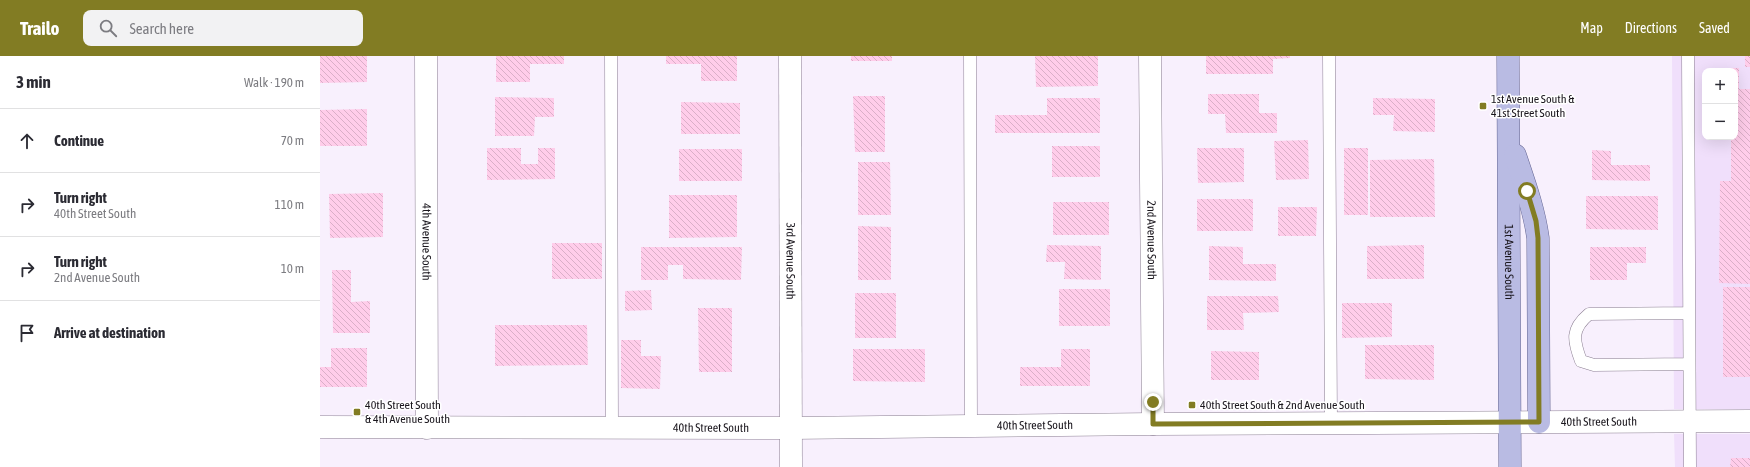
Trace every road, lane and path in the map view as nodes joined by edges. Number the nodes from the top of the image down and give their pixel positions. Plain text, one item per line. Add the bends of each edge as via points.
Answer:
1 (426, 56) edge
2 (611, 56) edge
3 (790, 56) edge
4 (970, 56) edge
5 (1150, 56) edge
6 (1329, 56) edge
7 (1508, 56) edge
8 (1688, 56) edge
9 (1509, 139) junction
10 (1689, 313) junction
11 (1689, 364) junction
12 (1750, 421) edge
13 (1511, 422) junction
14 (1539, 422) junction
15 (1690, 422) junction
16 (1331, 423) junction
17 (1153, 424) junction
18 (971, 426) junction
19 (320, 427) edge
20 (427, 428) junction
21 (612, 428) junction
22 (791, 428) junction
23 (791, 467) edge
24 (1510, 467) edge
25 (1690, 467) edge

1 - 20 street, 4th Avenue South
2 - 21 lane
3 - 22 street, 3rd Avenue South
4 - 18 lane
5 - 17 street, 2nd Avenue South
6 - 16 lane
7 - 9 main road, 1st Avenue South
8 - 10 lane
9 - 13 main road, 1st Avenue South
9 - 14 main road via 1536,221 1538,238
10 - 11 lane
10 - 11 lane via 1589,314 1578,323 1575,333 1575,346 1581,361 1594,365
11 - 15 lane
12 - 15 street, 40th Street South
13 - 14 street, 40th Street South
13 - 16 street, 40th Street South
13 - 24 main road, 1st Avenue South
14 - 15 street, 40th Street South
15 - 25 lane
16 - 17 street, 40th Street South
17 - 18 street, 40th Street South
18 - 22 street, 40th Street South
19 - 20 street, 40th Street South
20 - 21 street, 40th Street South
21 - 22 street, 40th Street South
22 - 23 street, 3rd Avenue South

